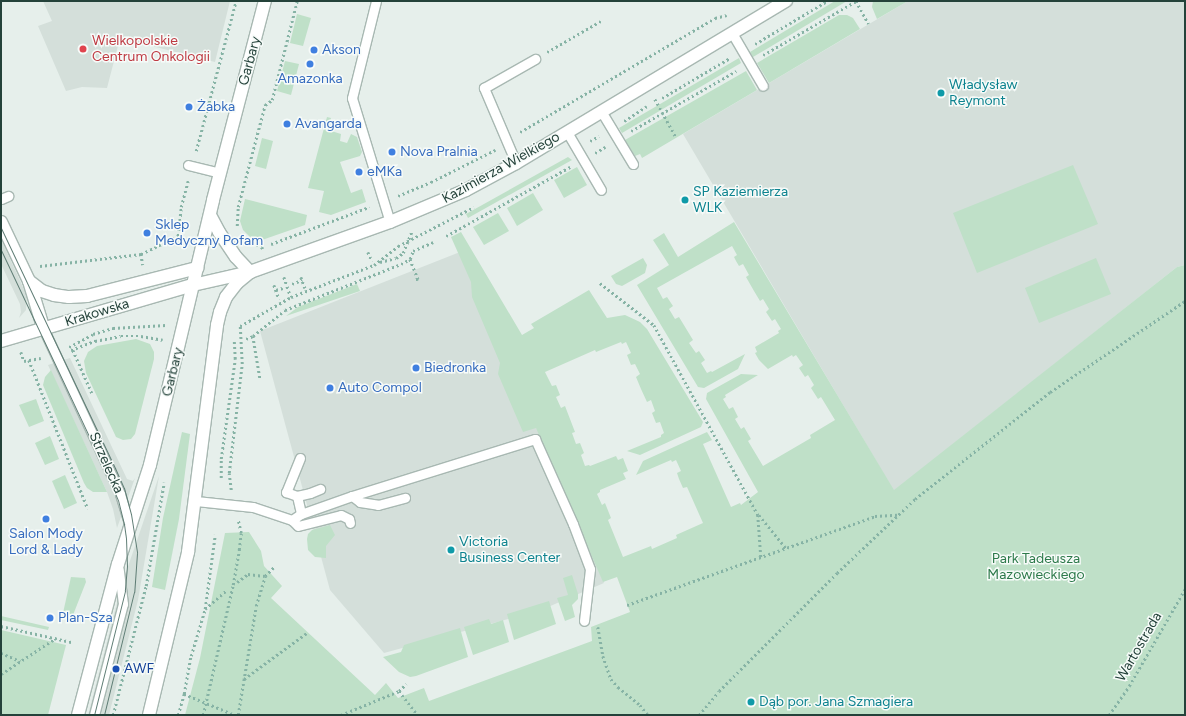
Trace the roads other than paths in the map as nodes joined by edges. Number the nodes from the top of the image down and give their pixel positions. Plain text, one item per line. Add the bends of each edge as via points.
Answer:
1 (266, 1) edge
2 (376, 1) edge
3 (786, 1) edge
4 (732, 33) junction
5 (535, 59) road end
6 (763, 86) dead end
7 (601, 111) junction
8 (567, 132) junction
9 (516, 163) junction
10 (633, 164) dead end
11 (190, 165) road end
12 (220, 173) junction
13 (601, 190) dead end
14 (210, 215) junction
15 (1, 222) edge
16 (390, 222) junction
17 (197, 268) junction
18 (250, 272) junction
19 (29, 282) junction
20 (193, 285) junction
21 (44, 330) junction
22 (1, 341) edge
23 (300, 458) dead end
24 (320, 489) dead end
25 (297, 496) junction
26 (352, 496) junction
27 (405, 498) dead end
28 (196, 501) junction
29 (301, 514) junction
30 (292, 520) junction
31 (350, 523) dead end
32 (130, 528) junction
33 (118, 564) junction
34 (584, 621) dead end
35 (78, 715) edge
36 (94, 715) edge
37 (149, 715) edge

1 - 12 street, Garbary
2 - 16 lane via 352,98
3 - 4 street, Kazimierza Wielkiego
4 - 6 lane
4 - 7 street, Kazimierza Wielkiego
5 - 9 lane via 484,88
7 - 8 street, Kazimierza Wielkiego
7 - 10 lane
8 - 9 street, Kazimierza Wielkiego
8 - 13 lane
9 - 16 street, Kazimierza Wielkiego via 466,190
11 - 12 lane
12 - 14 street, Garbary
14 - 17 street, Garbary
14 - 18 street via 227,244
15 - 19 street, Strzelecka
16 - 18 street, Kazimierza Wielkiego
17 - 19 street, Krakowska via 87,296 54,295
17 - 20 street, Garbary
18 - 20 street, Kazimierza Wielkiego
18 - 28 street via 233,287 220,312
19 - 21 street, Strzelecka
20 - 21 street, Krakowska
20 - 32 street, Garbary via 150,465
21 - 22 street, Krakowska
21 - 32 lane, Strzelecka via 120,494
23 - 25 lane via 286,492
24 - 25 lane
25 - 29 lane
26 - 27 lane via 360,502 378,505
26 - 29 lane
26 - 34 lane via 535,439 590,569
28 - 30 lane via 253,507
28 - 37 street via 183,581
29 - 30 lane
30 - 31 lane via 298,526 341,515 349,519
32 - 33 street
33 - 35 street
33 - 36 lane via 123,604

